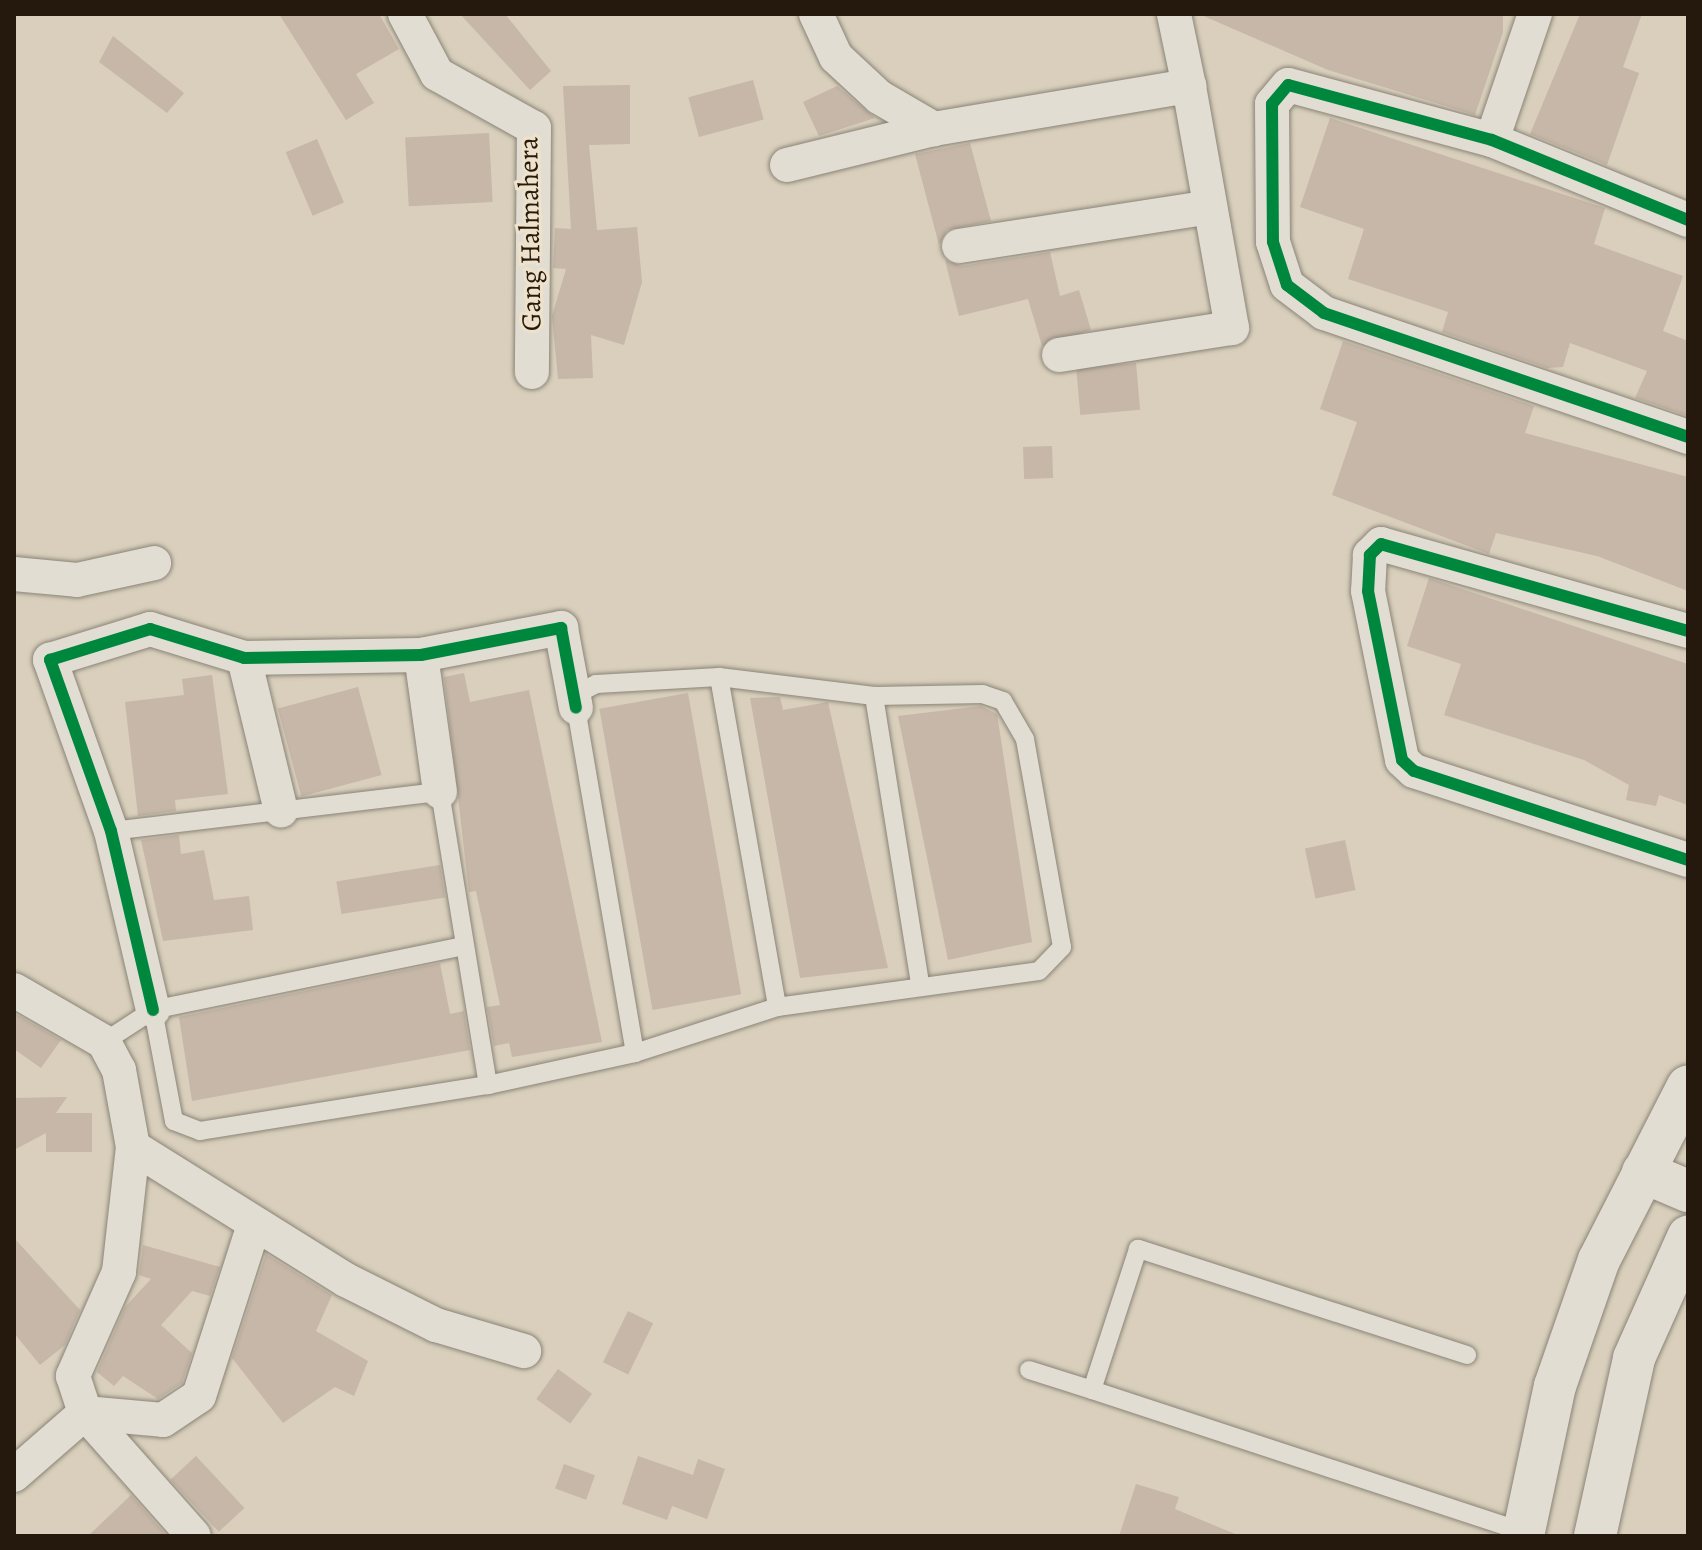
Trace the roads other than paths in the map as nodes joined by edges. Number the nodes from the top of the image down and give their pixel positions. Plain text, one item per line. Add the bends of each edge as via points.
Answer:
1 (405, 14) edge
2 (816, 14) edge
3 (1174, 14) edge
4 (1535, 14) edge
5 (1189, 86) junction
6 (934, 129) junction
7 (1492, 140) junction
8 (787, 165) dead end
9 (1210, 207) junction
10 (1688, 220) edge
11 (959, 246) dead end
12 (1059, 355) dead end
13 (532, 372) dead end
14 (1688, 437) edge
15 (154, 563) dead end
16 (14, 574) edge
17 (1688, 631) edge
18 (421, 655) junction
19 (244, 658) junction
20 (719, 677) junction
21 (874, 696) junction
22 (576, 708) junction
23 (440, 792) junction
24 (281, 811) junction
25 (111, 831) junction
26 (1688, 860) edge
27 (464, 946) junction
28 (920, 982) junction
29 (14, 990) edge
30 (777, 1007) junction
31 (153, 1010) junction
32 (104, 1042) junction
33 (635, 1053) junction
34 (488, 1085) junction
35 (1688, 1086) edge
36 (133, 1147) junction
37 (1643, 1172) junction
38 (1688, 1191) edge
39 (254, 1225) junction
40 (1688, 1237) edge
41 (524, 1351) dead end
42 (1467, 1355) dead end
43 (1029, 1370) dead end
44 (1092, 1390) junction
45 (85, 1413) junction
46 (14, 1475) edge
47 (1522, 1534) edge
48 (194, 1536) edge
49 (1595, 1536) edge

1 - 13 street, Gang Halmahera via 437,74 534,128
2 - 6 street via 836,57 879,97
3 - 5 street
4 - 7 street
5 - 6 street
5 - 9 street
6 - 8 street
7 - 10 street
7 - 14 street via 1288,85 1278,91 1272,104 1273,242 1287,285 1324,313
9 - 11 street
9 - 12 street via 1232,328
15 - 16 street via 77,580
17 - 26 street via 1381,544 1370,555 1368,591 1402,760 1414,771
18 - 19 street
18 - 22 street via 561,628
18 - 23 street
19 - 24 street
19 - 25 street via 150,629 50,660
20 - 21 lane
20 - 22 lane via 596,684 581,692
20 - 30 lane
21 - 28 lane
21 - 28 lane via 983,694 1003,701 1020,723 1062,947 1039,971
22 - 33 lane
23 - 24 lane
23 - 27 lane
24 - 25 lane
25 - 31 street
27 - 31 lane
27 - 34 lane
28 - 30 lane
29 - 32 street
30 - 33 lane
31 - 32 lane
31 - 34 lane via 174,1121 200,1131
32 - 36 street via 119,1070
33 - 34 lane
35 - 37 street
36 - 39 street
36 - 45 street via 119,1272 73,1376
37 - 38 street
37 - 47 street via 1599,1260 1555,1386
39 - 41 street via 436,1325
39 - 45 street via 199,1396 163,1420
40 - 49 street via 1634,1358
42 - 44 lane via 1138,1249
43 - 44 lane
44 - 47 lane
45 - 46 street
45 - 48 street

